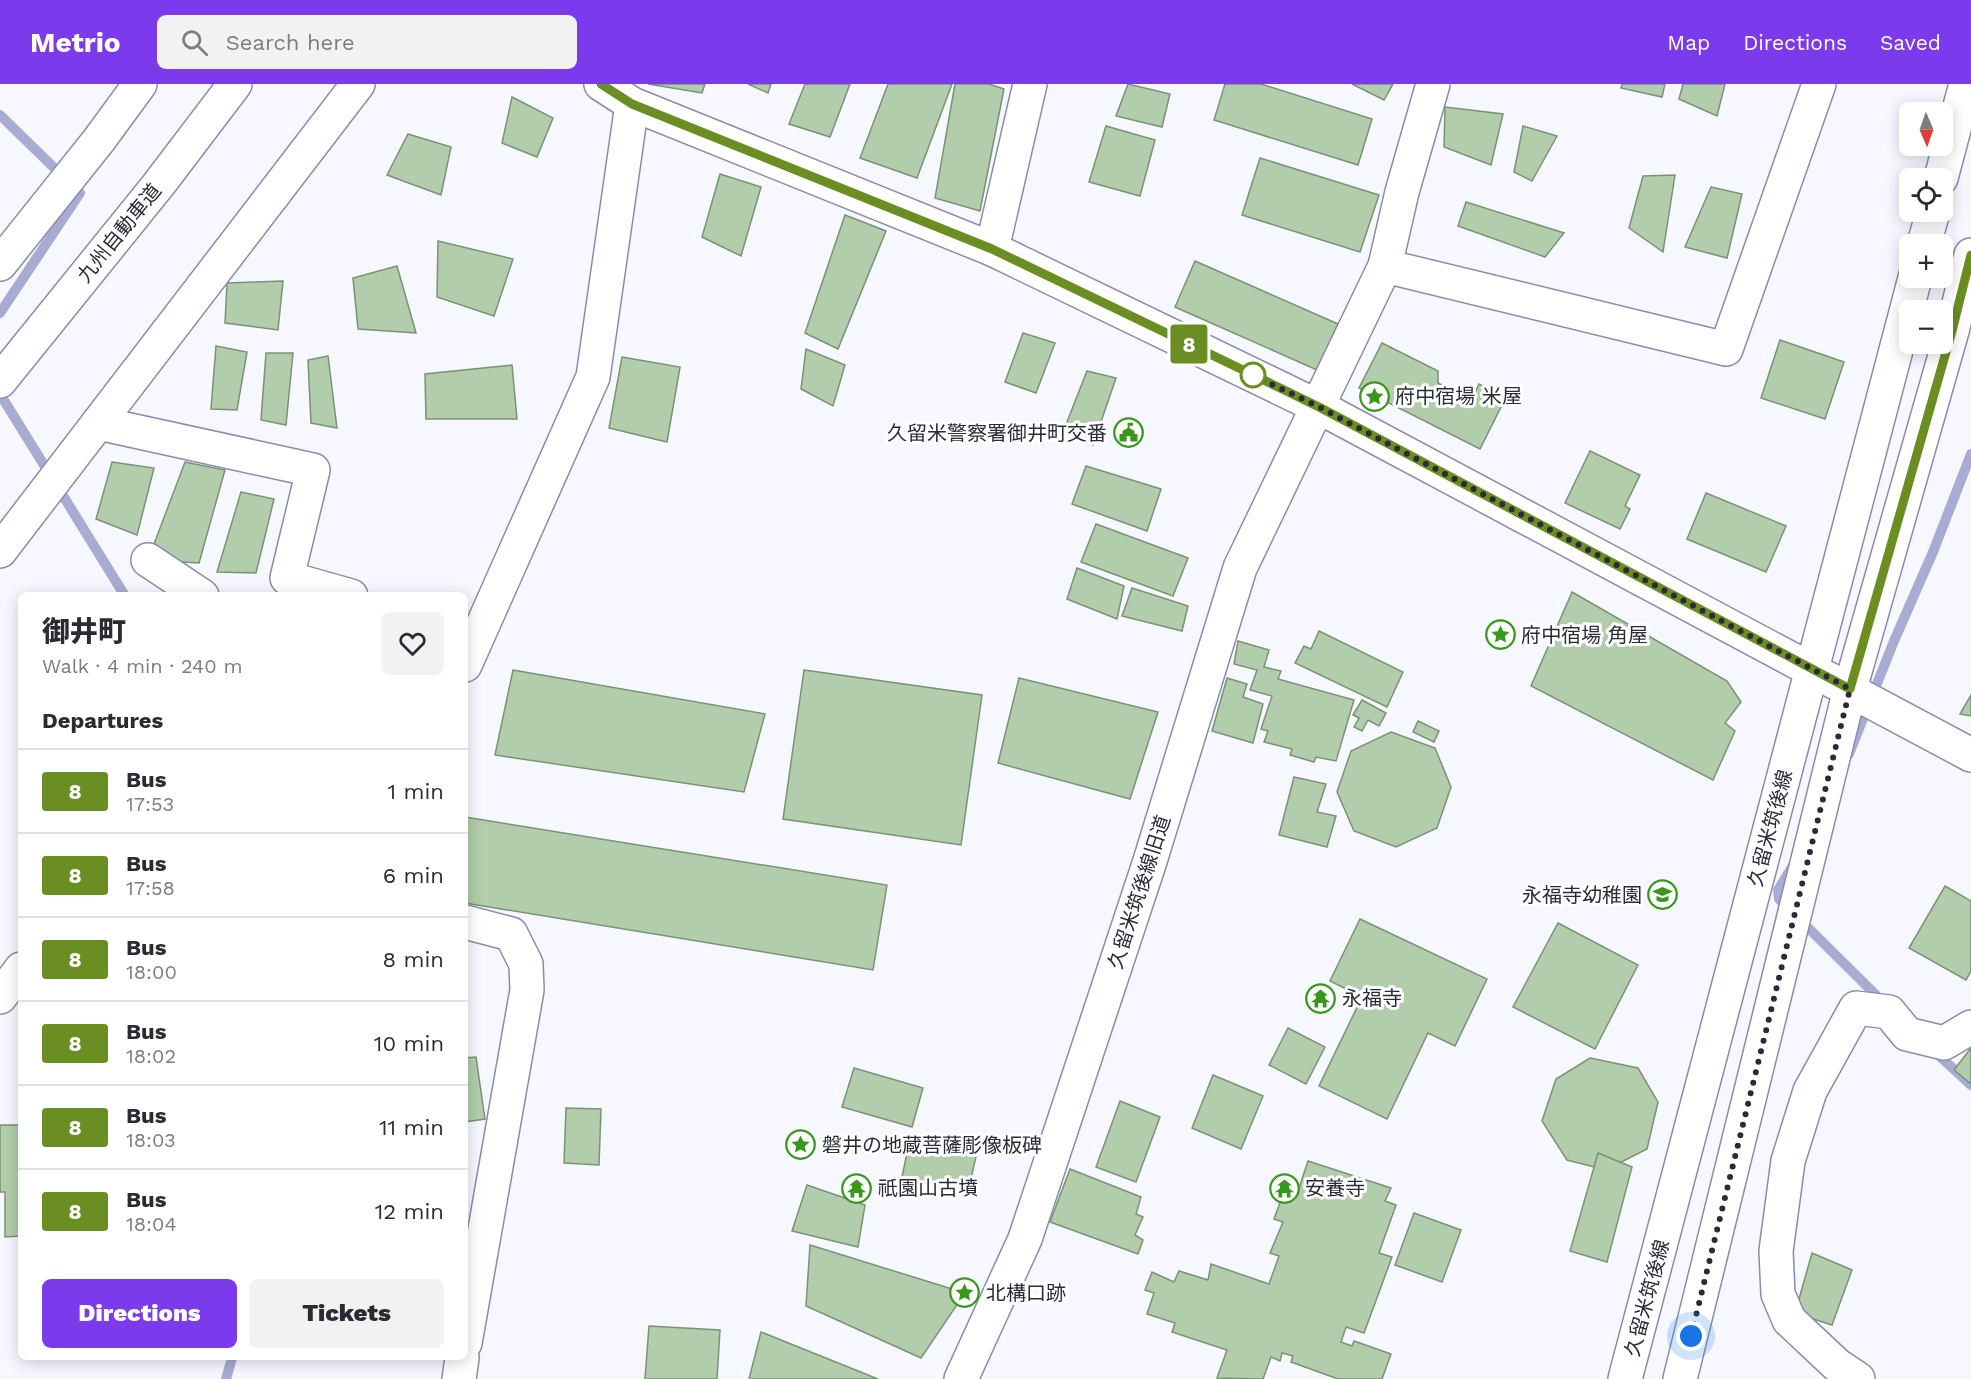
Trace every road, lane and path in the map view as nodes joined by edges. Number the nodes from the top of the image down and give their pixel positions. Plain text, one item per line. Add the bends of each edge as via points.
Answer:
1 (140, 84) edge
2 (235, 84) edge
3 (358, 84) edge
4 (601, 84) edge
5 (1030, 84) edge
6 (1433, 84) edge
7 (1819, 84) edge
8 (1966, 84) edge
9 (632, 104) junction
10 (1944, 168) edge
11 (992, 249) junction
12 (1971, 255) edge
13 (0, 264) edge
14 (1385, 266) junction
15 (1912, 288) edge
16 (0, 381) edge
17 (1319, 407) junction
18 (98, 423) junction
19 (0, 550) edge
20 (148, 560) dead end
21 (196, 592) edge
22 (337, 592) edge
23 (468, 658) edge
24 (1812, 669) junction
25 (1850, 689) junction
26 (1971, 754) edge
27 (468, 923) edge
28 (18, 973) edge
29 (0, 997) edge
30 (1971, 1027) edge
31 (468, 1326) edge
32 (1634, 1346) junction
33 (462, 1360) edge
34 (1684, 1372) edge
35 (459, 1379) edge
36 (961, 1379) edge
37 (1617, 1379) edge
38 (1625, 1379) edge
39 (1858, 1379) edge

1 - 13 main road
2 - 16 main road, 九州自動車道
3 - 18 main road
4 - 9 main road
5 - 11 main road
6 - 14 main road, 久留米筑後線旧道
7 - 14 main road via 1726,349
8 - 10 main road
9 - 11 main road
9 - 23 main road via 593,377
11 - 17 main road
12 - 25 main road
14 - 17 main road, 久留米筑後線旧道
15 - 24 main road, 久留米筑後線
17 - 24 main road
17 - 36 main road, 久留米筑後線旧道 via 1240,568 1150,861 1025,1239
18 - 19 main road
18 - 22 main road via 313,470 286,578
20 - 21 main road
24 - 25 main road
24 - 32 main road, 久留米筑後線
25 - 26 main road
25 - 34 main road
27 - 31 main road via 511,934 526,964 527,990
28 - 29 main road
30 - 39 main road via 1944,1043 1907,1034 1889,1012 1856,1008 1810,1091 1788,1161 1776,1251 1778,1294 1789,1320
32 - 37 main road
32 - 38 main road, 久留米筑後線
33 - 35 main road

